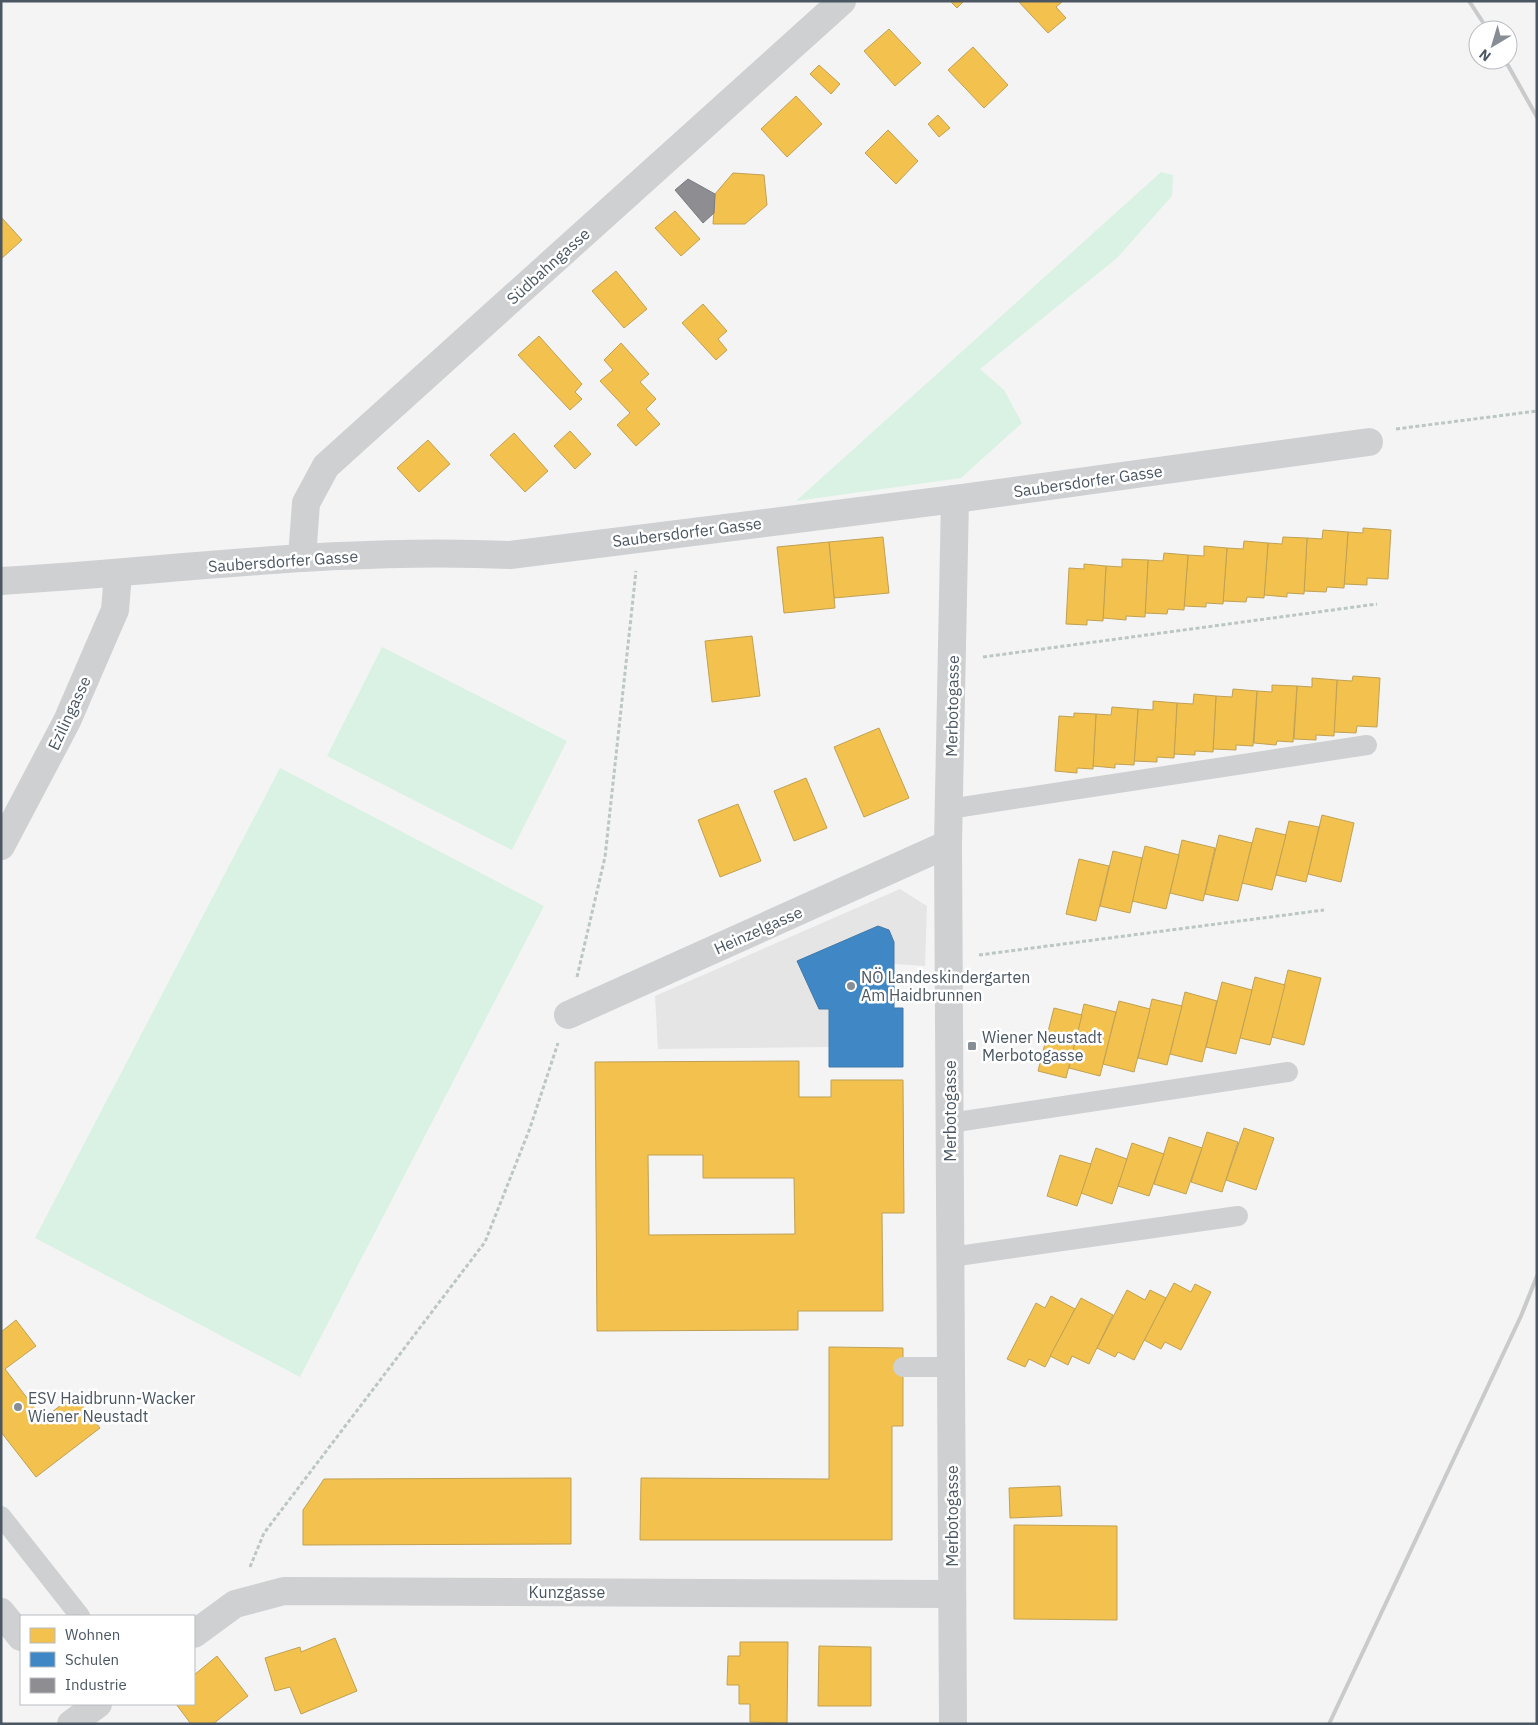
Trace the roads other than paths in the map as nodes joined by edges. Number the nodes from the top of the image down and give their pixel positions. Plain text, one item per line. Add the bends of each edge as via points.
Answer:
1 (842, 1) edge
2 (1368, 442) road end
3 (955, 499) junction
4 (302, 558) junction
5 (118, 574) junction
6 (1, 581) edge
7 (1367, 746) dead end
8 (949, 809) junction
9 (948, 844) junction
10 (1, 846) edge
11 (568, 1015) road end
12 (1288, 1072) dead end
13 (950, 1123) junction
14 (1238, 1216) dead end
15 (950, 1258) junction
16 (903, 1367) dead end
17 (951, 1367) junction
18 (1, 1516) edge
19 (952, 1594) junction
20 (1, 1612) edge
21 (79, 1615) edge
22 (195, 1633) edge
23 (20, 1636) edge
24 (953, 1724) edge

1 - 4 street, Südbahngasse via 326,466 306,502
2 - 3 street, Saubersdorfer Gasse
3 - 4 street, Saubersdorfer Gasse via 510,555 438,552
3 - 8 street, Merbotogasse
4 - 5 street, Saubersdorfer Gasse
5 - 6 street, Saubersdorfer Gasse
5 - 10 street, Ezilingasse via 115,610 67,721
7 - 8 lane
8 - 9 street, Merbotogasse
9 - 11 street, Heinzelgasse
9 - 13 street, Merbotogasse
12 - 13 lane
13 - 15 street, Merbotogasse
14 - 15 lane
15 - 17 street, Merbotogasse
16 - 17 lane
17 - 19 street, Merbotogasse
18 - 21 lane
19 - 22 street, Kunzgasse via 284,1591 234,1604
19 - 24 street, Merbotogasse
20 - 23 street

